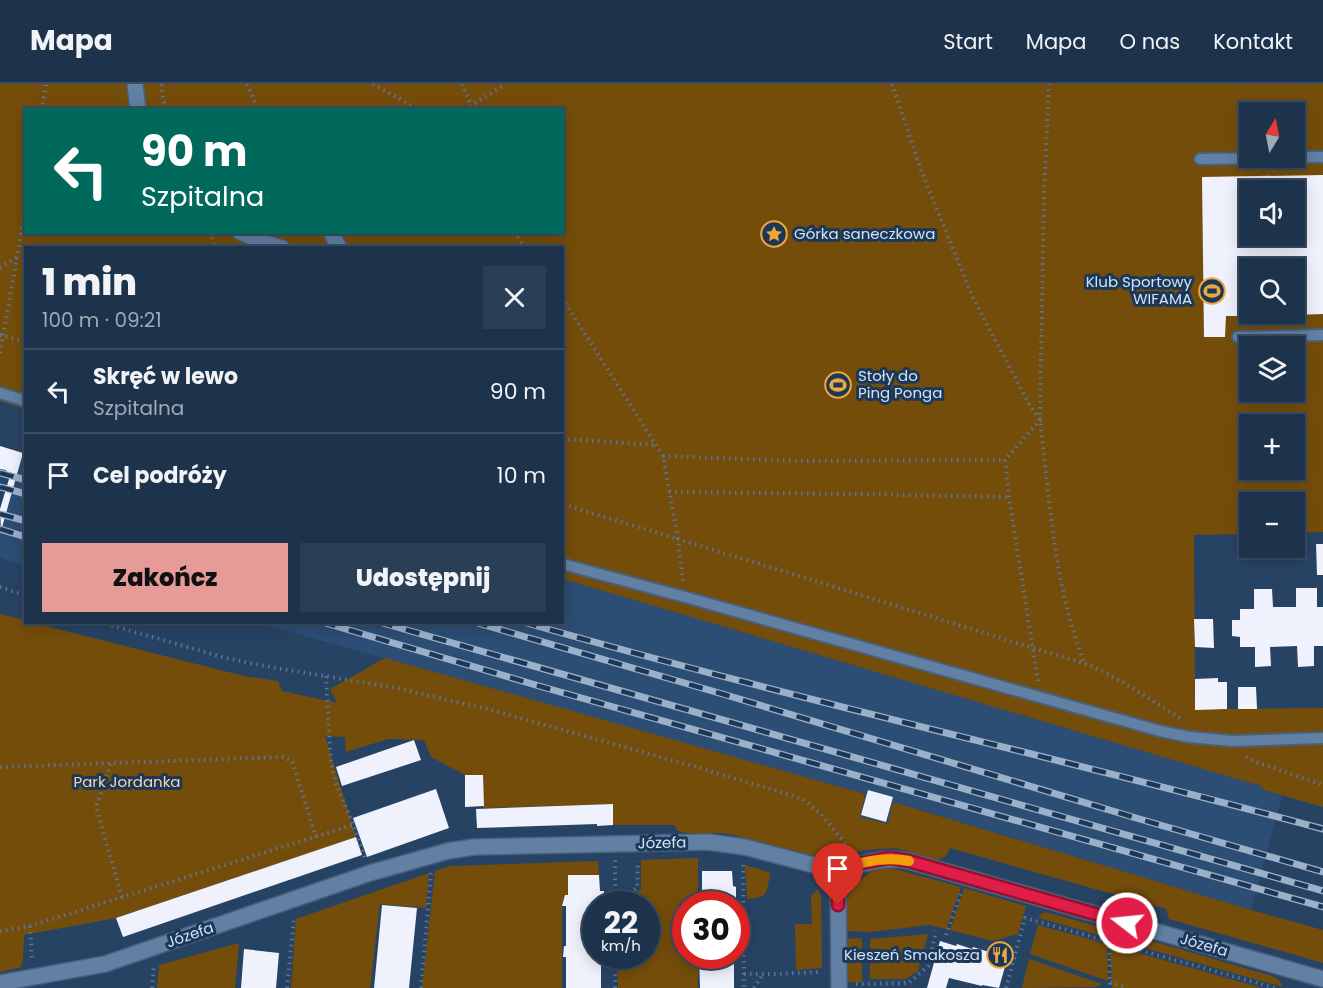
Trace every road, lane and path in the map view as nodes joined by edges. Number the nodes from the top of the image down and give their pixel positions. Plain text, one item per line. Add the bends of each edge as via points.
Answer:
1 (46, 84) edge
2 (135, 84) edge
3 (162, 84) edge
4 (247, 84) edge
5 (373, 84) edge
6 (462, 84) edge
7 (505, 84) edge
8 (892, 84) edge
9 (1049, 84) edge
10 (471, 105) junction
11 (42, 108) edge
12 (138, 108) edge
13 (166, 108) edge
14 (257, 108) edge
15 (413, 108) edge
16 (467, 108) edge
17 (1305, 157) edge
18 (1323, 157) edge
19 (1239, 158) edge
20 (1200, 159) dead end
21 (23, 232) edge
22 (244, 234) edge
23 (275, 246) edge
24 (17, 257) junction
25 (0, 268) edge
26 (564, 301) edge
27 (0, 323) edge
28 (4, 327) junction
29 (1, 335) edge
30 (1323, 335) edge
31 (1238, 337) dead end
32 (24, 341) edge
33 (0, 352) edge
34 (0, 393) edge
35 (24, 400) edge
36 (1040, 420) junction
37 (564, 439) edge
38 (656, 445) junction
39 (663, 456) junction
40 (1005, 460) junction
41 (669, 492) junction
42 (1009, 497) junction
43 (564, 505) edge
44 (678, 539) junction
45 (564, 565) edge
46 (0, 586) edge
47 (24, 595) edge
48 (685, 597) junction
49 (107, 624) edge
50 (1034, 648) junction
51 (1086, 664) junction
52 (326, 676) junction
53 (1040, 697) junction
54 (1182, 719) dead end
55 (1323, 738) edge
56 (1244, 756) dead end
57 (111, 763) junction
58 (0, 766) edge
59 (1323, 784) edge
60 (353, 825) junction
61 (316, 837) junction
62 (615, 858) dead end
63 (638, 858) dead end
64 (743, 862) dead end
65 (861, 863) junction
66 (838, 868) junction
67 (432, 869) dead end
68 (370, 873) junction
69 (966, 878) junction
70 (615, 891) edge
71 (633, 891) edge
72 (122, 897) junction
73 (294, 916) dead end
74 (30, 926) junction
75 (0, 931) edge
76 (936, 931) dead end
77 (946, 935) dead end
78 (1109, 941) junction
79 (32, 960) dead end
80 (154, 962) dead end
81 (615, 969) edge
82 (825, 971) dead end
83 (744, 974) junction
84 (763, 974) junction
85 (1323, 979) edge
86 (0, 983) edge
87 (1110, 985) edge
88 (839, 986) edge
89 (152, 988) edge
90 (287, 988) edge
91 (421, 988) edge
92 (615, 988) edge
93 (744, 988) edge
94 (754, 988) edge
95 (1006, 988) edge
96 (1127, 988) edge
97 (1275, 988) edge

1 - 11 path
2 - 12 street
3 - 13 path
4 - 14 path
5 - 15 path
6 - 10 path
7 - 10 path
8 - 36 path via 921,170 973,298
9 - 36 path
10 - 16 path
17 - 18 lane
19 - 20 lane
21 - 24 path
22 - 23 street
24 - 25 path
24 - 28 path
26 - 38 path
27 - 28 path
28 - 29 path
29 - 32 path
29 - 33 path
30 - 31 lane
34 - 35 lane
36 - 40 path
36 - 51 path via 1058,570
37 - 38 path
38 - 39 path
39 - 40 path via 799,461
39 - 41 path
40 - 42 path
41 - 42 path
41 - 44 path
42 - 50 path
43 - 44 path
44 - 48 path
44 - 50 path
45 - 48 lane
46 - 47 path
48 - 53 lane
49 - 52 path via 226,658
50 - 51 path
50 - 53 path
51 - 54 path
52 - 60 path via 331,764
52 - 65 path via 491,710 803,799 821,814
53 - 55 lane via 1189,737 1233,741
56 - 59 path
57 - 58 path
57 - 61 path via 284,757 292,760
57 - 72 path via 96,807
60 - 61 path
60 - 68 path
61 - 72 path
62 - 70 path
63 - 71 path via 637,888
64 - 83 path
65 - 66 street, Józefa
65 - 69 street, Józefa via 900,859
66 - 68 street, Józefa via 708,842 464,848
66 - 88 street
67 - 91 path
68 - 86 street, Józefa via 105,964
69 - 77 path
69 - 85 street, Józefa
72 - 74 path
73 - 90 path
74 - 75 path
74 - 79 path
76 - 88 path via 928,966 909,983
78 - 87 path
78 - 95 path via 1025,918
78 - 97 path
80 - 89 path
81 - 92 path
82 - 84 path
83 - 84 path
83 - 93 path
84 - 94 path
87 - 96 path

